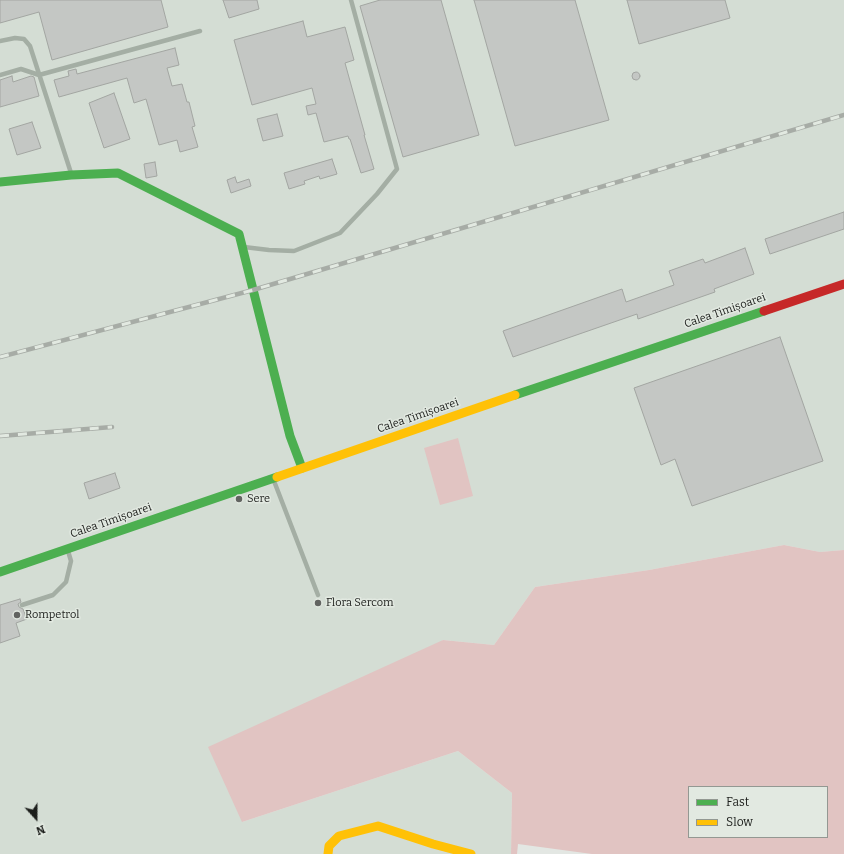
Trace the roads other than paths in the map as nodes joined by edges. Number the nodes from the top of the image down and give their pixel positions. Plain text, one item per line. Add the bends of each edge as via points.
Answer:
1 (351, 0) edge
2 (200, 31) dead end
3 (0, 41) edge
4 (0, 75) edge
5 (39, 75) junction
6 (71, 175) junction
7 (0, 182) edge
8 (242, 247) junction
9 (844, 284) edge
10 (302, 468) junction
11 (273, 478) junction
12 (68, 549) junction
13 (0, 572) edge
14 (318, 595) dead end
15 (22, 605) dead end
16 (328, 854) edge
17 (471, 854) edge

1 - 8 lane via 397,169 340,233 294,251
2 - 5 lane
3 - 5 lane via 24,39 30,46
4 - 5 lane via 21,69
5 - 6 lane
6 - 7 main road
6 - 8 main road via 118,173 238,234
8 - 10 main road via 290,436
9 - 10 main road, Calea Timișoarei
10 - 11 main road, Calea Timișoarei
11 - 12 main road, Calea Timișoarei
11 - 14 lane
12 - 13 main road, Calea Timișoarei
12 - 15 lane via 70,561 66,582 53,595
16 - 17 main road via 329,846 339,836 378,826

